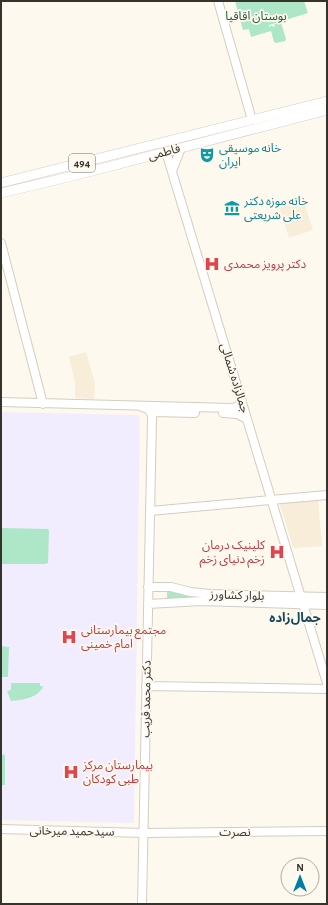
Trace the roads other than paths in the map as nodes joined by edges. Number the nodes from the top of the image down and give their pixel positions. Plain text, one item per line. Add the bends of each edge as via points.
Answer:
1 (218, 1) edge
2 (327, 101) edge
3 (327, 110) edge
4 (254, 124) junction
5 (163, 142) junction
6 (181, 148) junction
7 (166, 152) junction
8 (172, 171) junction
9 (1, 183) edge
10 (1, 193) edge
11 (1, 244) edge
12 (242, 401) junction
13 (1, 402) edge
14 (43, 404) junction
15 (139, 406) junction
16 (152, 414) junction
17 (247, 419) junction
18 (327, 496) edge
19 (272, 500) junction
20 (150, 511) junction
21 (148, 587) junction
22 (327, 597) edge
23 (302, 600) junction
24 (148, 604) junction
25 (327, 605) edge
26 (327, 683) edge
27 (146, 686) junction
28 (327, 689) edge
29 (1, 829) edge
30 (327, 831) edge
31 (144, 833) junction
32 (142, 904) edge

1 - 4 main road
2 - 4 main road, فاطمی / 494
3 - 4 main road, فاطمی / 494
4 - 5 main road, فاطمی / 494
4 - 6 main road, فاطمی / 494
5 - 7 main road
5 - 9 main road, فاطمی / 494
6 - 7 main road, فاطمی / 494
6 - 8 main road
7 - 8 main road, جمالزاده شمالی
7 - 10 main road, فاطمی / 494
8 - 12 main road, جمالزاده شمالی
11 - 14 main road
12 - 15 main road via 237,407 232,408
12 - 17 main road, جمالزاده شمالی
13 - 14 main road
14 - 15 main road
15 - 16 main road via 149,409
16 - 17 main road via 237,414
16 - 20 main road, دکتر محمد قریب
17 - 19 main road, جمالزاده شمالی
18 - 19 main road
19 - 20 main road
19 - 23 main road, جمالزاده شمالی
20 - 21 main road, دکتر محمد قریب
21 - 23 main road, بلوار کشاورز
21 - 24 main road, دکتر محمد قریب
22 - 23 main road, بلوار کشاورز
23 - 24 main road, بلوار کشاورز via 202,600
23 - 25 main road, بلوار کشاورز
23 - 26 main road, جمالزاده شمالی
24 - 27 main road, دکتر محمد قریب
27 - 28 main road
27 - 31 main road, دکتر محمد قریب
29 - 31 main road, سیدحمید میرخانی
30 - 31 main road, نصرت
31 - 32 main road, دکتر محمد قریب

